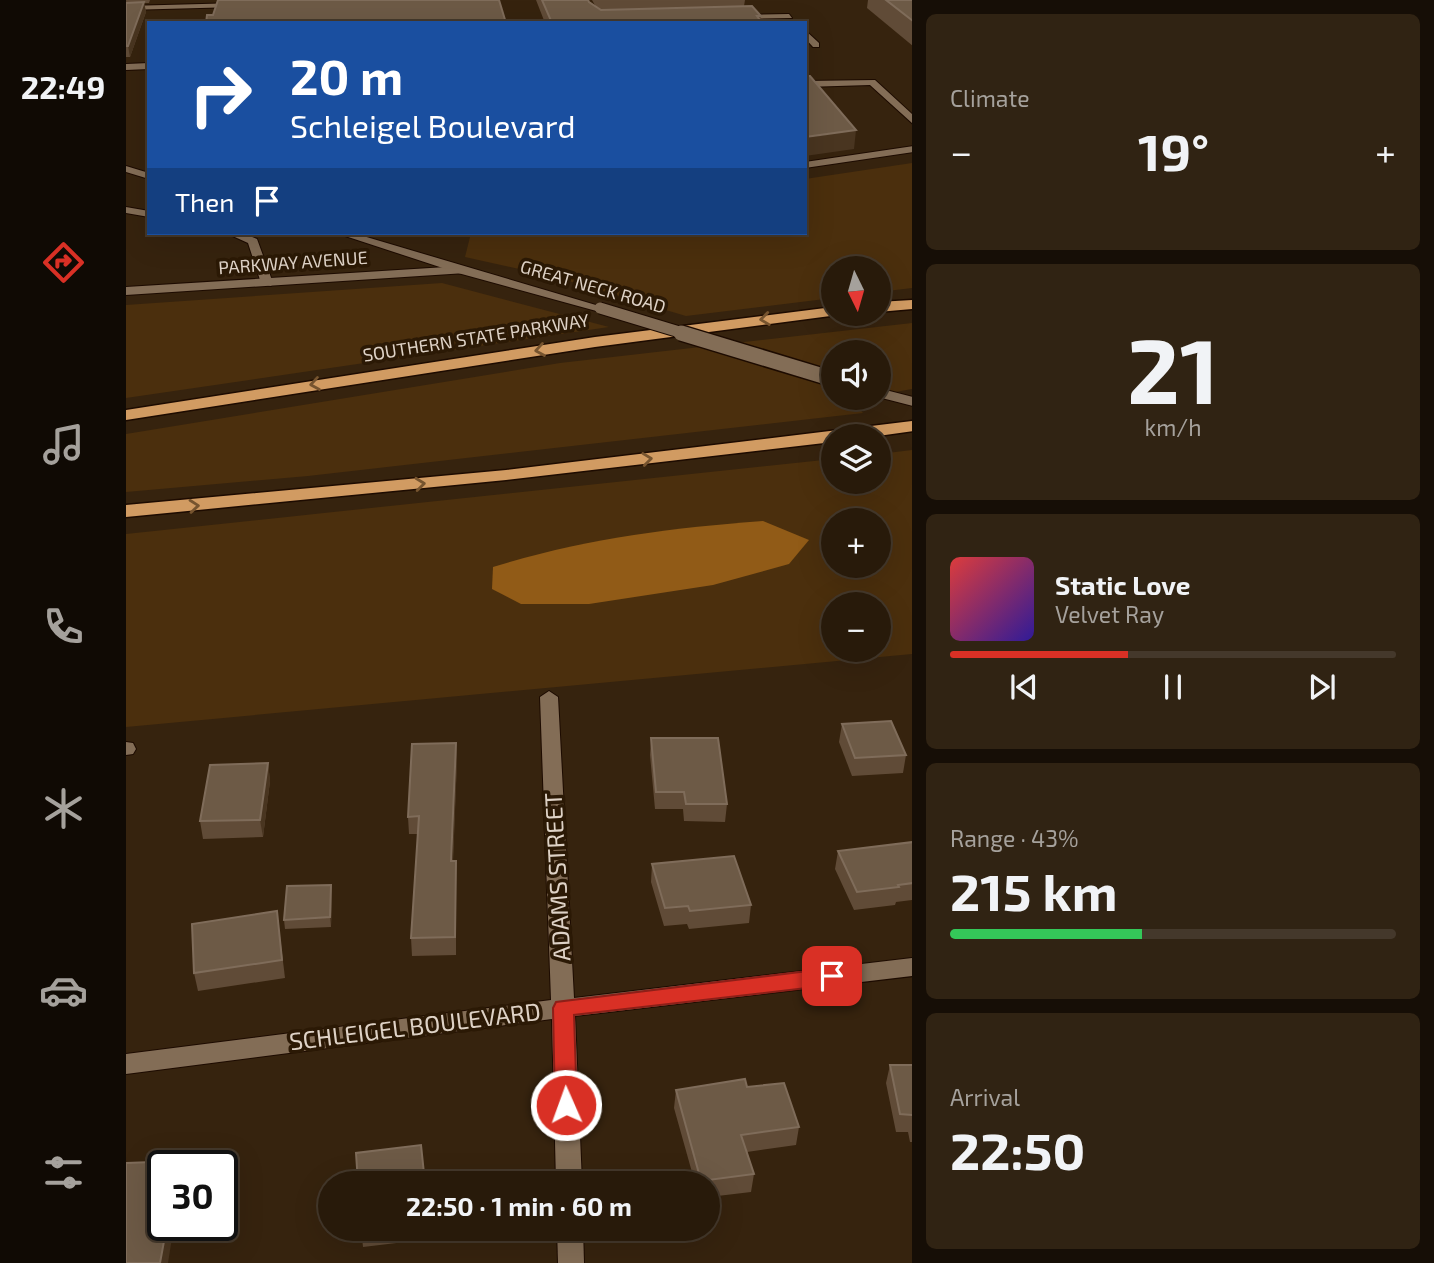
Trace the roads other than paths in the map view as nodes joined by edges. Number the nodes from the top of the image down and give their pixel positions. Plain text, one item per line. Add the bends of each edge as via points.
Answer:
1 (252, 5) edge
2 (185, 7) edge
3 (126, 8) edge
4 (782, 8) dead end
5 (722, 18) edge
6 (792, 19) edge
7 (807, 35) edge
8 (807, 45) edge
9 (147, 66) edge
10 (126, 67) edge
11 (807, 84) edge
12 (912, 121) edge
13 (912, 149) edge
14 (807, 165) edge
15 (126, 169) edge
16 (147, 175) edge
17 (126, 210) edge
18 (147, 214) edge
19 (238, 235) edge
20 (348, 235) edge
21 (462, 270) junction
22 (267, 282) junction
23 (126, 291) edge
24 (912, 304) edge
25 (891, 306) edge
26 (821, 314) edge
27 (821, 375) edge
28 (891, 396) edge
29 (912, 402) edge
30 (126, 415) edge
31 (912, 426) edge
32 (891, 429) edge
33 (821, 438) edge
34 (126, 511) edge
35 (549, 697) dead end
36 (912, 967) edge
37 (564, 1008) junction
38 (126, 1064) edge
39 (569, 1171) edge
40 (570, 1241) edge
41 (571, 1263) edge

1 - 2 street
2 - 3 street
4 - 6 street
5 - 6 street
7 - 8 street via 816,45
9 - 10 street
11 - 12 street via 872,82
13 - 14 street
15 - 16 street
17 - 18 street
19 - 22 street via 253,240
20 - 21 street, GREAT NECK ROAD
21 - 22 street, PARKWAY AVENUE
21 - 27 street, GREAT NECK ROAD, bridge
22 - 23 street, PARKWAY AVENUE
24 - 25 highway
26 -> 30 highway, SOUTHERN STATE PARKWAY via 595,342
28 - 29 street
31 - 32 highway
34 -> 33 highway via 506,475
35 - 37 street, ADAMS STREET
36 - 37 street, SCHLEIGEL BOULEVARD
37 - 38 street, SCHLEIGEL BOULEVARD
37 - 39 street, ADAMS STREET
40 - 41 street

